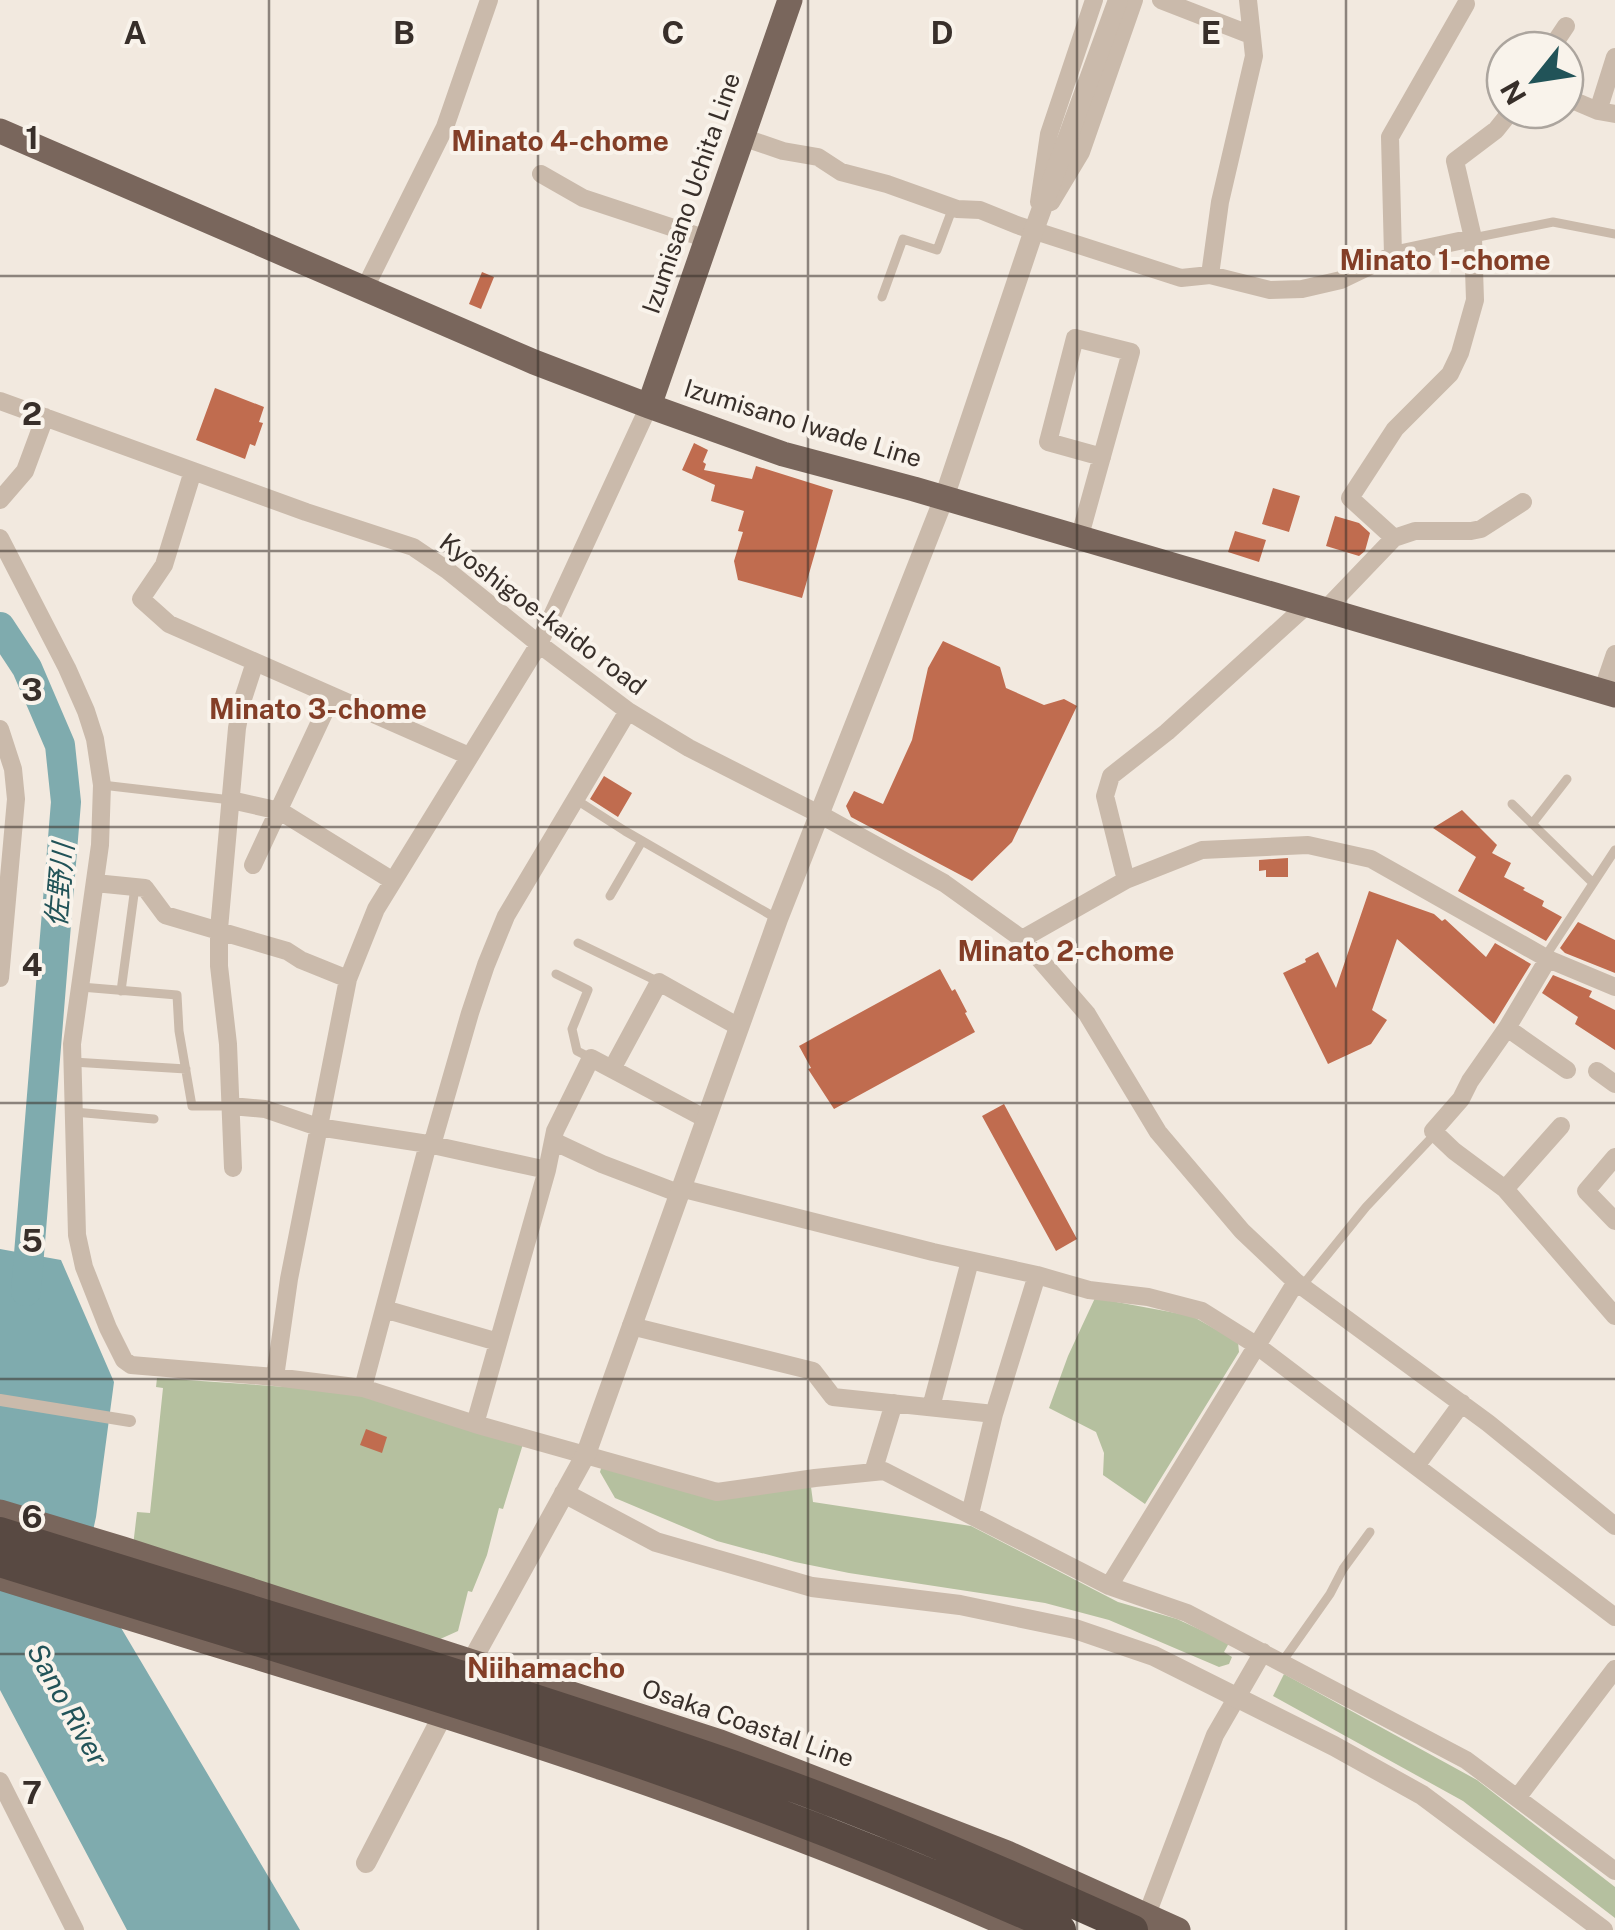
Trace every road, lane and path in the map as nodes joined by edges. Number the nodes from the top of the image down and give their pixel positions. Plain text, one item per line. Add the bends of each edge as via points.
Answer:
1 (489, 0) edge
2 (1094, 0) edge
3 (1118, 0) edge
4 (1134, 0) edge
5 (1161, 0) edge
6 (1248, 0) edge
7 (788, 1) edge
8 (1466, 4) dead end
9 (1566, 26) dead end
10 (1563, 30) edge
11 (1251, 34) junction
12 (1615, 57) edge
13 (1606, 113) edge
14 (1496, 130) edge
15 (0, 131) edge
16 (742, 138) junction
17 (541, 174) dead end
18 (953, 207) junction
19 (1034, 230) junction
20 (1615, 234) edge
21 (1473, 238) junction
22 (707, 239) junction
23 (1393, 255) junction
24 (1210, 275) junction
25 (364, 290) junction
26 (882, 297) dead end
27 (0, 401) edge
28 (649, 406) junction
29 (45, 417) junction
30 (1102, 457) junction
31 (194, 471) junction
32 (944, 498) junction
33 (0, 500) edge
34 (1523, 502) dead end
35 (0, 538) edge
36 (1394, 538) junction
37 (1079, 539) junction
38 (1316, 608) junction
39 (539, 644) junction
40 (1615, 654) edge
41 (255, 662) junction
42 (1609, 693) edge
43 (332, 696) junction
44 (628, 711) junction
45 (0, 729) edge
46 (469, 756) junction
47 (1566, 779) dead end
48 (102, 786) junction
49 (575, 799) junction
50 (231, 800) junction
51 (1512, 804) dead end
52 (280, 812) junction
53 (821, 815) junction
54 (1532, 824) junction
55 (642, 841) junction
56 (1615, 850) edge
57 (253, 865) dead end
58 (1126, 880) junction
59 (393, 881) junction
60 (95, 883) junction
61 (1593, 883) junction
62 (135, 887) junction
63 (610, 896) dead end
64 (778, 919) junction
65 (3, 920) edge
66 (219, 929) junction
67 (1022, 939) junction
68 (578, 943) dead end
69 (1546, 958) junction
70 (556, 974) dead end
71 (0, 978) edge
72 (348, 979) junction
73 (659, 982) junction
74 (1615, 987) edge
75 (80, 988) junction
76 (121, 991) junction
77 (739, 1026) junction
78 (1507, 1028) junction
79 (591, 1058) junction
80 (73, 1062) junction
81 (186, 1069) junction
82 (612, 1069) junction
83 (1567, 1070) dead end
84 (1597, 1072) dead end
85 (1615, 1084) edge
86 (231, 1106) junction
87 (74, 1112) junction
88 (154, 1119) dead end
89 (706, 1119) junction
90 (1560, 1126) dead end
91 (318, 1128) junction
92 (1436, 1134) junction
93 (553, 1141) junction
94 (430, 1145) junction
95 (1615, 1157) edge
96 (233, 1168) dead end
97 (547, 1170) junction
98 (1505, 1189) junction
99 (679, 1191) junction
100 (1615, 1221) edge
101 (970, 1260) junction
102 (1037, 1276) junction
103 (1299, 1284) junction
104 (384, 1309) junction
105 (1615, 1316) edge
106 (632, 1326) junction
107 (498, 1342) junction
108 (1256, 1344) junction
109 (275, 1377) junction
110 (362, 1388) junction
111 (0, 1400) edge
112 (894, 1403) junction
113 (1462, 1404) junction
114 (931, 1407) junction
115 (994, 1414) junction
116 (130, 1421) dead end
117 (474, 1424) junction
118 (586, 1454) junction
119 (1416, 1466) junction
120 (873, 1472) junction
121 (564, 1493) junction
122 (0, 1512) edge
123 (970, 1514) junction
124 (1615, 1526) edge
125 (0, 1532) edge
126 (1370, 1532) dead end
127 (0, 1562) edge
128 (0, 1578) edge
129 (1109, 1586) junction
130 (1615, 1617) edge
131 (1263, 1652) junction
132 (471, 1661) junction
133 (1282, 1662) junction
134 (1615, 1669) edge
135 (1237, 1697) junction
136 (442, 1716) junction
137 (0, 1780) edge
138 (1517, 1798) junction
139 (366, 1863) dead end
140 (1615, 1871) edge
141 (1141, 1925) edge
142 (75, 1930) edge
143 (1019, 1930) edge
144 (1061, 1930) edge
145 (1178, 1930) edge
146 (1603, 1930) edge

1 - 25 street via 444,127
2 - 19 street via 1049,134
3 - 19 street
4 - 19 street via 1081,152
5 - 11 street
6 - 11 street
7 - 16 main road, Izumisano Uchita Line
8 - 23 street via 1390,137
9 - 10 street
11 - 24 street via 1254,56
12 - 13 street
14 - 21 street via 1455,161
15 - 25 main road, Izumisano Iwade Line
16 - 18 street via 818,157 841,172
16 - 22 main road, Izumisano Uchita Line
17 - 22 street via 583,198
18 - 19 street
18 - 26 lane via 937,250 903,239
19 - 24 street via 1181,278
19 - 32 street
20 - 21 lane via 1553,222
21 - 23 street
21 - 36 street via 1476,300 1460,353 1450,374 1395,429 1350,498
22 - 28 main road, Izumisano Uchita Line
23 - 24 street via 1341,280 1302,289 1270,290
25 - 28 main road, Izumisano Iwade Line
27 - 29 street, Kyoshigoe-kaido road
28 - 32 main road, Izumisano Iwade Line via 783,454
28 - 39 street
29 - 31 street, Kyoshigoe-kaido road
29 - 33 street via 25,471
30 - 30 street via 1131,352 1076,338 1048,442
30 - 37 street
31 - 39 street, Kyoshigoe-kaido road via 413,547
31 - 41 street via 164,564 141,599 169,624
32 - 37 main road, Izumisano Iwade Line
32 - 53 street
34 - 36 street via 1471,532 1415,531
35 - 48 street via 86,711
36 - 38 street
37 - 38 main road, Izumisano Iwade Line
38 - 42 main road, Izumisano Iwade Line
38 - 58 street via 1111,776 1105,796
39 - 44 street, Kyoshigoe-kaido road
39 - 46 street
40 - 42 street
41 - 43 street
41 - 50 street via 242,702
43 - 46 street
43 - 52 street
44 - 49 street
44 - 53 street, Kyoshigoe-kaido road
45 - 65 street via 16,799
46 - 59 street
47 - 54 lane
48 - 50 lane
48 - 60 street
49 - 55 lane
49 - 94 street via 490,954
50 - 52 street
50 - 66 street
51 - 54 lane
52 - 57 street
52 - 59 street
53 - 64 street
53 - 67 street, Kyoshigoe-kaido road via 944,882
54 - 61 lane
55 - 63 lane
55 - 64 lane
56 - 61 lane
58 - 67 street
58 - 69 street via 1202,850 1308,845 1371,859
59 - 72 street
60 - 62 street
60 - 75 street
61 - 69 lane
62 - 66 street via 144,888 165,915
62 - 76 lane
64 - 77 street
65 - 71 street
66 - 72 street
66 - 86 street
67 - 103 street, Kyoshigoe-kaido road via 1087,1014 1158,1132 1242,1231
68 - 73 lane
69 - 74 street
69 - 78 street
70 - 79 lane via 588,990 572,1029 578,1051
72 - 91 street
73 - 77 street
73 - 82 street
75 - 76 lane
75 - 80 street
76 - 81 lane via 178,995
77 - 89 street
78 - 83 street
78 - 92 street
79 - 82 street
79 - 93 street
80 - 81 lane
80 - 87 street
81 - 86 lane via 192,1106
82 - 89 street
84 - 85 street
86 - 91 street via 266,1109
86 - 96 street
87 - 88 lane
87 - 109 street via 84,1267 124,1360
89 - 99 street
90 - 98 street
91 - 94 street
91 - 109 street
92 - 98 street
92 - 103 lane
93 - 97 street
93 - 99 street
94 - 97 street
94 - 104 street
95 - 100 street via 1586,1190
97 - 107 street
98 - 105 street
99 - 101 street
99 - 106 street
101 - 102 street
101 - 114 street
102 - 108 street via 1202,1311
102 - 115 street
103 - 108 street
103 - 113 street, Kyoshigoe-kaido road
104 - 107 street
104 - 110 street
106 - 112 street via 814,1371 833,1397
106 - 118 street
107 - 117 street
108 - 119 street
108 - 129 street
109 - 110 street
110 - 117 street
111 - 116 street
112 - 114 street
112 - 120 street
113 - 119 street
113 - 124 street, Kyoshigoe-kaido road
114 - 115 street
115 - 123 street
117 - 118 street
118 - 120 street via 717,1492
118 - 121 street
119 - 130 street
120 - 123 street via 884,1471
121 - 132 street
121 - 135 street via 656,1542 812,1586 960,1605 1075,1629 1154,1656
122 - 132 main road, Osaka Coastal Line
123 - 129 street
125 - 141 highway, bridge via 708,1756
126 - 133 lane
127 - 144 highway, bridge via 560,1736 846,1839
128 - 136 main road
129 - 131 street via 1186,1612
131 - 133 street
131 - 135 street
132 - 136 street
132 - 141 main road, Osaka Coastal Line via 720,1742 1007,1852
133 - 138 street via 1466,1760
134 - 138 street
135 - 141 street via 1215,1735
135 - 146 street via 1422,1795
136 - 139 street
136 - 143 main road via 693,1800
137 - 142 street
138 - 140 street
141 - 145 main road, Osaka Coastal Line

